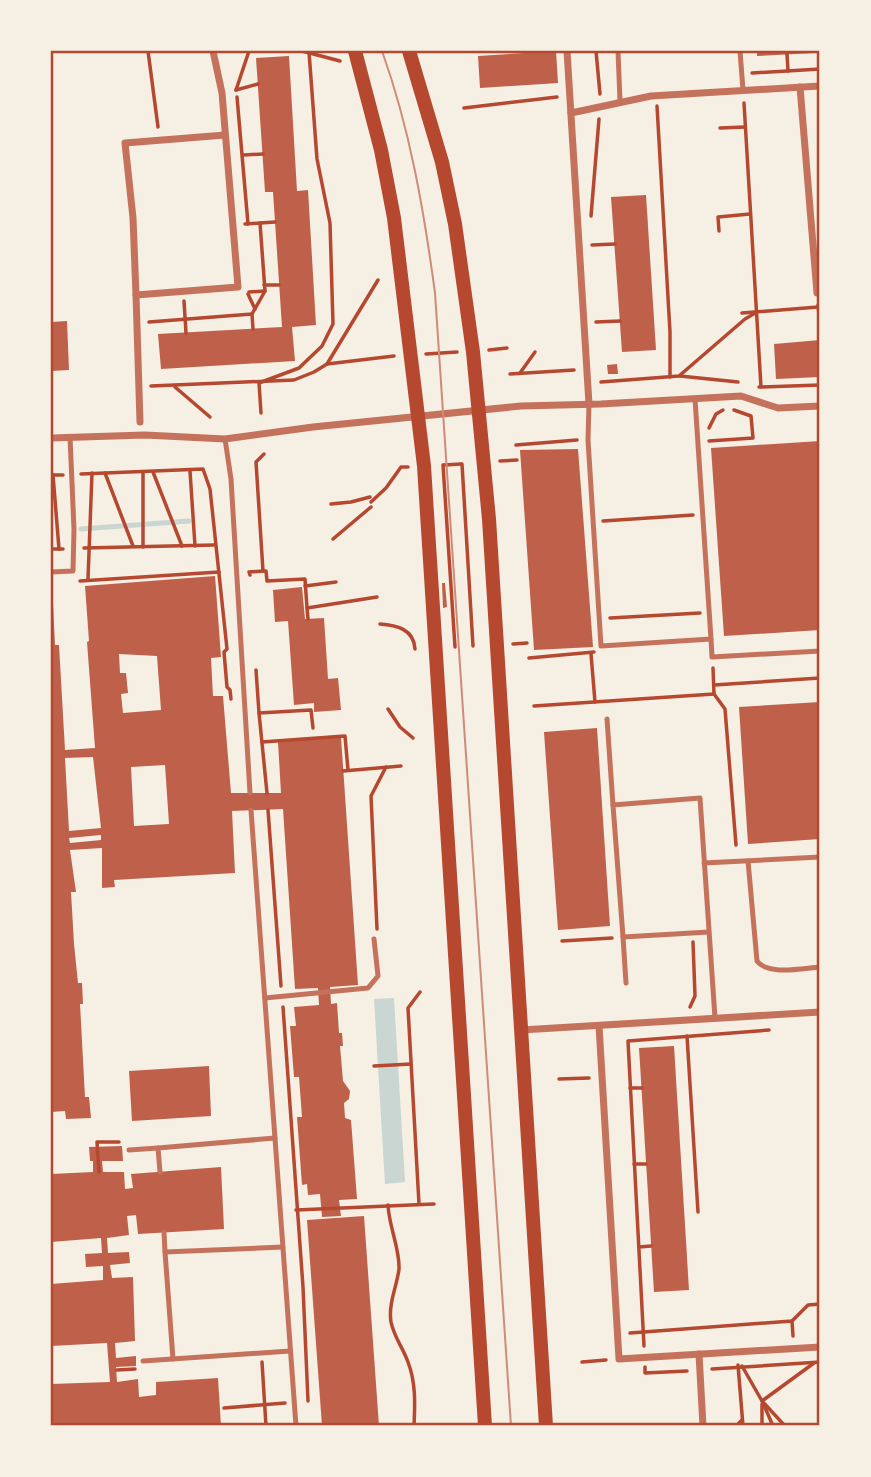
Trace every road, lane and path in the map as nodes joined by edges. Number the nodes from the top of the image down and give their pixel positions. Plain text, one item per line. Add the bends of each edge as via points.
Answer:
1 (148, 51) edge
2 (213, 51) edge
3 (249, 51) edge
4 (302, 51) edge
5 (355, 51) edge
6 (409, 51) edge
7 (567, 51) edge
8 (596, 51) edge
9 (618, 51) edge
10 (740, 51) edge
11 (309, 52) edge
12 (787, 54) dead end
13 (340, 61) dead end
14 (820, 69) edge
15 (788, 71) junction
16 (742, 74) junction
17 (258, 84) dead end
18 (820, 86) edge
19 (800, 87) junction
20 (743, 90) junction
21 (570, 97) junction
22 (600, 97) dead end
23 (620, 101) junction
24 (657, 104) dead end
25 (464, 108) dead end
26 (571, 113) junction
27 (599, 118) dead end
28 (745, 127) junction
29 (720, 128) dead end
30 (225, 135) junction
31 (160, 140) junction
32 (262, 154) dead end
33 (243, 155) dead end
34 (751, 214) junction
35 (275, 222) dead end
36 (260, 223) dead end
37 (591, 224) dead end
38 (719, 231) dead end
39 (591, 234) dead end
40 (615, 244) dead end
41 (592, 245) junction
42 (593, 256) dead end
43 (378, 280) dead end
44 (264, 285) dead end
45 (279, 285) dead end
46 (247, 292) dead end
47 (820, 293) edge
48 (136, 295) junction
49 (819, 307) edge
50 (255, 309) dead end
51 (596, 311) dead end
52 (757, 312) junction
53 (742, 313) dead end
54 (252, 314) dead end
55 (185, 319) dead end
56 (620, 321) dead end
57 (596, 322) junction
58 (820, 325) edge
59 (253, 329) dead end
60 (186, 333) dead end
61 (597, 334) dead end
62 (507, 348) dead end
63 (488, 350) dead end
64 (454, 352) dead end
65 (535, 352) dead end
66 (431, 354) dead end
67 (392, 356) dead end
68 (327, 364) junction
69 (574, 370) dead end
70 (520, 373) junction
71 (510, 374) dead end
72 (679, 376) junction
73 (670, 377) junction
74 (259, 383) junction
75 (599, 383) dead end
76 (820, 385) edge
77 (150, 386) dead end
78 (173, 386) junction
79 (761, 387) junction
80 (695, 399) junction
81 (589, 404) junction
82 (820, 406) edge
83 (479, 411) junction
84 (261, 413) dead end
85 (716, 414) dead end
86 (418, 416) junction
87 (210, 417) dead end
88 (140, 422) dead end
89 (70, 436) junction
90 (51, 438) edge
91 (225, 439) junction
92 (577, 440) dead end
93 (707, 441) dead end
94 (516, 445) dead end
95 (264, 454) dead end
96 (517, 460) dead end
97 (500, 461) dead end
98 (443, 465) junction
99 (437, 466) dead end
100 (408, 467) dead end
101 (190, 471) junction
102 (143, 472) junction
103 (153, 472) junction
104 (92, 473) junction
105 (105, 473) junction
106 (72, 474) junction
107 (53, 475) dead end
108 (370, 502) junction
109 (331, 504) dead end
110 (703, 515) junction
111 (600, 522) dead end
112 (333, 539) dead end
113 (214, 545) junction
114 (182, 546) junction
115 (195, 546) junction
116 (134, 547) junction
117 (144, 547) junction
118 (73, 548) junction
119 (91, 548) junction
120 (59, 549) dead end
121 (263, 571) junction
122 (51, 572) edge
123 (219, 572) junction
124 (88, 579) junction
125 (74, 582) dead end
126 (336, 582) dead end
127 (250, 585) dead end
128 (305, 586) junction
129 (377, 597) dead end
130 (306, 606) junction
131 (709, 612) junction
132 (308, 619) dead end
133 (606, 619) dead end
134 (380, 624) dead end
135 (711, 639) junction
136 (527, 643) dead end
137 (511, 644) dead end
138 (474, 646) dead end
139 (601, 646) junction
140 (455, 647) dead end
141 (415, 649) dead end
142 (820, 651) edge
143 (591, 654) junction
144 (712, 657) junction
145 (529, 658) dead end
146 (256, 662) dead end
147 (820, 678) edge
148 (714, 685) junction
149 (715, 695) junction
150 (595, 702) junction
151 (231, 704) dead end
152 (534, 706) dead end
153 (388, 709) dead end
154 (259, 713) junction
155 (607, 719) dead end
156 (313, 729) dead end
157 (414, 738) dead end
158 (262, 742) junction
159 (401, 766) dead end
160 (386, 767) junction
161 (250, 793) dead end
162 (267, 793) dead end
163 (613, 805) junction
164 (251, 810) dead end
165 (268, 810) dead end
166 (736, 845) dead end
167 (820, 857) edge
168 (748, 861) junction
169 (704, 863) junction
170 (709, 932) junction
171 (692, 933) junction
172 (623, 937) junction
173 (376, 938) joint
174 (562, 941) dead end
175 (820, 967) edge
176 (626, 983) dead end
177 (420, 992) dead end
178 (282, 996) junction
179 (265, 998) junction
180 (688, 1011) dead end
181 (820, 1012) edge
182 (715, 1018) junction
183 (599, 1026) junction
184 (775, 1029) dead end
185 (520, 1030) junction
186 (687, 1036) junction
187 (411, 1064) junction
188 (374, 1066) dead end
189 (287, 1072) junction
190 (294, 1072) dead end
191 (602, 1077) junction
192 (559, 1079) dead end
193 (630, 1088) junction
194 (642, 1088) dead end
195 (275, 1138) junction
196 (158, 1148) junction
197 (129, 1150) joint
198 (634, 1164) junction
199 (646, 1164) dead end
200 (99, 1172) dead end
201 (160, 1172) dead end
202 (434, 1204) dead end
203 (388, 1205) junction
204 (419, 1205) junction
205 (297, 1210) junction
206 (280, 1211) junction
207 (698, 1212) dead end
208 (164, 1232) dead end
209 (651, 1246) dead end
210 (283, 1247) junction
211 (639, 1247) junction
212 (165, 1252) junction
213 (312, 1286) dead end
214 (303, 1287) junction
215 (820, 1304) edge
216 (644, 1332) junction
217 (618, 1335) junction
218 (820, 1347) edge
219 (644, 1349) dead end
220 (290, 1351) junction
221 (262, 1353) junction
222 (699, 1354) junction
223 (173, 1359) junction
224 (619, 1359) junction
225 (143, 1361) dead end
226 (819, 1361) edge
227 (582, 1362) dead end
228 (645, 1366) dead end
229 (740, 1367) junction
230 (699, 1370) junction
231 (762, 1401) junction
232 (294, 1403) junction
233 (265, 1405) junction
234 (224, 1408) dead end
235 (308, 1413) dead end
236 (742, 1420) junction
237 (266, 1426) edge
238 (296, 1426) edge
239 (414, 1426) edge
240 (485, 1426) edge
241 (546, 1426) edge
242 (704, 1426) edge
243 (736, 1426) edge
244 (743, 1426) edge
245 (762, 1426) edge
246 (773, 1426) edge
247 (785, 1426) edge

1 - 31 path
2 - 30 street
3 - 17 path via 236,90
4 - 11 path
5 - 86 main road via 394,218
6 - 83 main road via 455,224
7 - 21 street
8 - 22 path
9 - 23 lane
10 - 16 lane
11 - 13 path
11 - 74 path via 317,159 330,223 332,324 322,346 299,368
12 - 15 path
14 - 15 path
15 - 16 path
16 - 20 lane
18 - 19 street
19 - 20 street
19 - 47 street
20 - 23 street
20 - 28 path
21 - 25 path
21 - 26 street
23 - 26 street
24 - 73 path
26 - 81 street
27 - 37 path
28 - 29 path
28 - 34 path
30 - 31 street
30 - 48 street via 238,287
31 - 48 street via 125,143
32 - 33 path
34 - 38 path via 718,217
34 - 52 path
35 - 36 path
39 - 41 path
40 - 41 path
41 - 42 path
43 - 68 path
44 - 45 path
46 - 50 path
48 - 88 street
49 - 52 path
49 - 58 path
51 - 57 path
52 - 53 path
52 - 72 path
52 - 79 path
54 - 59 path
55 - 60 path
56 - 57 path
57 - 61 path
62 - 63 path
64 - 66 path
65 - 70 path
67 - 68 path
68 - 74 path via 294,380
69 - 70 path
70 - 71 path
72 - 73 path
72 - 79 path
73 - 75 path
74 - 78 path
74 - 84 path
76 - 79 path
77 - 78 path
78 - 87 path
80 - 81 street
80 - 82 street via 741,396 778,408
80 - 110 lane
81 - 83 street
81 - 139 lane
83 - 86 street
83 - 185 main road
85 - 93 path via 726,409 751,416 752,438
86 - 91 street
86 - 240 main road
89 - 90 street
89 - 91 street
89 - 106 lane
91 - 161 lane
92 - 94 path
95 - 121 path via 256,462
96 - 97 path
98 - 99 path
98 - 138 path via 462,464
98 - 140 path
100 - 108 path via 401,467
101 - 103 path
101 - 113 path via 203,469 210,489
101 - 115 path
102 - 103 path
102 - 105 path
102 - 117 path
103 - 114 path
104 - 105 path
104 - 106 path
104 - 119 path
105 - 116 path
106 - 118 lane
107 - 120 path
108 - 109 path
108 - 112 path
110 - 111 path
110 - 131 lane
113 - 115 path
113 - 123 path
114 - 115 path
114 - 117 path
116 - 117 path
116 - 119 path
118 - 119 path
118 - 122 lane via 73,571
119 - 124 path
121 - 127 path via 249,572
121 - 128 path via 267,581 305,579
123 - 124 path
123 - 151 path
124 - 125 path
126 - 128 path
128 - 130 path
129 - 130 path
130 - 132 path
131 - 133 path
131 - 135 lane
134 - 141 path via 407,632
135 - 139 lane
135 - 144 lane
136 - 137 path
139 - 143 path
142 - 144 lane
143 - 145 path
143 - 150 path
144 - 148 path
146 - 154 path
147 - 148 path
148 - 149 path
149 - 150 path
149 - 166 path via 725,709
150 - 152 path
153 - 157 path
154 - 156 path via 311,710
154 - 158 path
155 - 163 lane
158 - 160 path via 345,736 346,770
158 - 162 path
159 - 160 path
160 - 173 path via 371,796
163 - 169 lane via 699,798
163 - 172 lane
164 - 179 lane
165 - 178 path
167 - 168 lane
168 - 169 lane
168 - 175 lane via 757,961 770,969
169 - 170 lane
170 - 171 lane
170 - 182 lane
171 - 172 lane
171 - 180 path via 695,996
172 - 174 path
172 - 176 lane
173 - 178 lane via 378,976 368,988
177 - 187 path via 408,1008
178 - 179 lane
178 - 189 path
179 - 195 lane
181 - 182 street
182 - 183 street
183 - 185 street
183 - 191 street
184 - 186 path
185 - 241 main road
186 - 193 path via 628,1041
186 - 207 path
187 - 188 path
187 - 204 path
189 - 190 path
189 - 205 path
191 - 192 path
191 - 217 street
193 - 194 path
193 - 198 path
195 - 196 lane
195 - 206 lane
196 - 197 lane
196 - 201 lane
197 - 200 path via 128,1142 97,1142
198 - 199 path
198 - 211 path
202 - 204 path
203 - 204 path
203 - 205 path
203 - 239 path via 399,1268 391,1321 414,1387
205 - 206 path
205 - 214 path
206 - 210 lane
208 - 212 lane
209 - 211 path
210 - 212 lane
210 - 220 lane
211 - 216 path
212 - 223 lane
213 - 214 path
214 - 235 path
215 - 216 path via 808,1305 792,1321
216 - 217 path
216 - 219 path
217 - 224 street
218 - 222 street
220 - 221 lane
220 - 232 lane
221 - 223 lane
221 - 233 path
222 - 224 street
222 - 230 street
223 - 225 lane
224 - 227 path
226 - 229 path
226 - 231 path
228 - 230 path via 645,1373
229 - 230 path
229 - 231 path
229 - 236 path
230 - 242 street
231 - 245 path
231 - 246 path
231 - 247 path
232 - 233 path
232 - 238 lane
233 - 234 path
233 - 237 path
236 - 243 path
236 - 244 path

